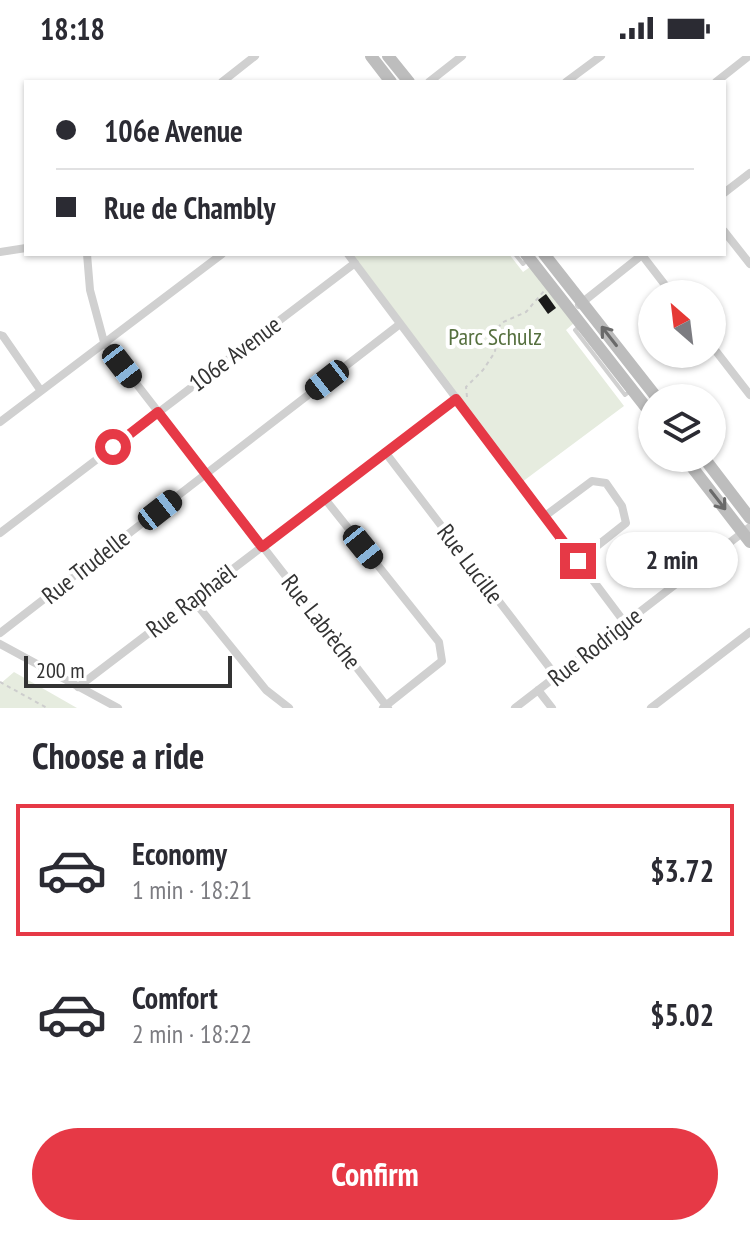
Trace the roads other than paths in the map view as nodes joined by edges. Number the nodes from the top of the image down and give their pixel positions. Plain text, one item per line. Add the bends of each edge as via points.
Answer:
1 (255, 56) edge
2 (371, 56) edge
3 (388, 56) edge
4 (462, 56) edge
5 (601, 56) edge
6 (730, 56) edge
7 (749, 56) edge
8 (737, 65) junction
9 (225, 80) edge
10 (389, 80) edge
11 (407, 80) edge
12 (432, 80) edge
13 (569, 80) edge
14 (718, 80) edge
15 (750, 173) edge
16 (726, 191) edge
17 (726, 234) edge
18 (24, 248) edge
19 (0, 252) edge
20 (87, 256) edge
21 (203, 256) edge
22 (219, 256) edge
23 (350, 256) edge
24 (527, 256) edge
25 (546, 256) edge
26 (640, 256) edge
27 (644, 256) edge
28 (355, 263) junction
29 (209, 264) junction
30 (750, 264) edge
31 (662, 280) edge
32 (583, 302) junction
33 (572, 311) junction
34 (400, 324) junction
35 (0, 335) edge
36 (104, 342) junction
37 (726, 364) edge
38 (646, 384) edge
39 (41, 391) junction
40 (636, 394) joint
41 (750, 395) edge
42 (638, 397) edge
43 (458, 401) junction
44 (158, 412) junction
45 (0, 422) edge
46 (385, 452) junction
47 (697, 472) edge
48 (715, 472) edge
49 (206, 474) junction
50 (325, 499) junction
51 (545, 516) junction
52 (750, 518) edge
53 (0, 533) edge
54 (748, 534) edge
55 (262, 547) junction
56 (578, 561) junction
57 (193, 600) junction
58 (625, 623) junction
59 (750, 632) edge
60 (0, 633) edge
61 (0, 644) edge
62 (556, 676) junction
63 (78, 687) junction
64 (538, 690) junction
65 (385, 707) edge
66 (118, 708) edge
67 (289, 708) edge
68 (515, 708) edge
69 (552, 708) edge
70 (651, 708) edge

1 - 9 street
2 - 10 street
3 - 11 street
4 - 12 street
5 - 13 street
6 - 8 street
7 - 8 street
8 - 14 street
15 - 16 street
17 - 30 street
18 - 19 street
20 - 36 street, Rue Labrèche
21 - 29 street
22 - 29 street
23 - 28 street
24 - 33 street
25 - 32 street
26 - 32 street
27 - 31 street
28 - 34 street
28 - 44 street, 106e Avenue
29 - 36 street
32 - 33 street
38 -> 32 street
33 - 40 street
34 - 43 street
34 - 49 street, Rue Trudelle
35 - 39 street
36 - 39 street
36 - 44 street, Rue Labrèche
37 - 41 street
39 - 45 street
40 - 42 street
43 - 46 street, Rue Raphaël
43 - 51 street
44 - 49 street, Rue Labrèche
44 - 53 street, 106e Avenue
46 - 50 street, Rue Raphaël
46 - 62 street, Rue Lucille
47 -> 54 street
48 - 52 street
49 - 55 street, Rue Labrèche
49 - 60 street, Rue Trudelle
50 - 55 street, Rue Raphaël
50 - 65 street via 439,642 442,661
51 - 56 street
51 - 56 street via 592,481 606,483 622,506 626,523
54 - 58 street, Rue Rodrigue
55 - 57 street, Rue Raphaël
55 - 65 street, Rue Labrèche
56 - 58 street
57 - 63 street, Rue Raphaël
57 - 67 street via 266,690
58 - 62 street, Rue Rodrigue
59 - 70 street
61 - 63 street
62 - 64 street, Rue Rodrigue
63 - 66 street
64 - 68 street, Rue Rodrigue
64 - 69 street

